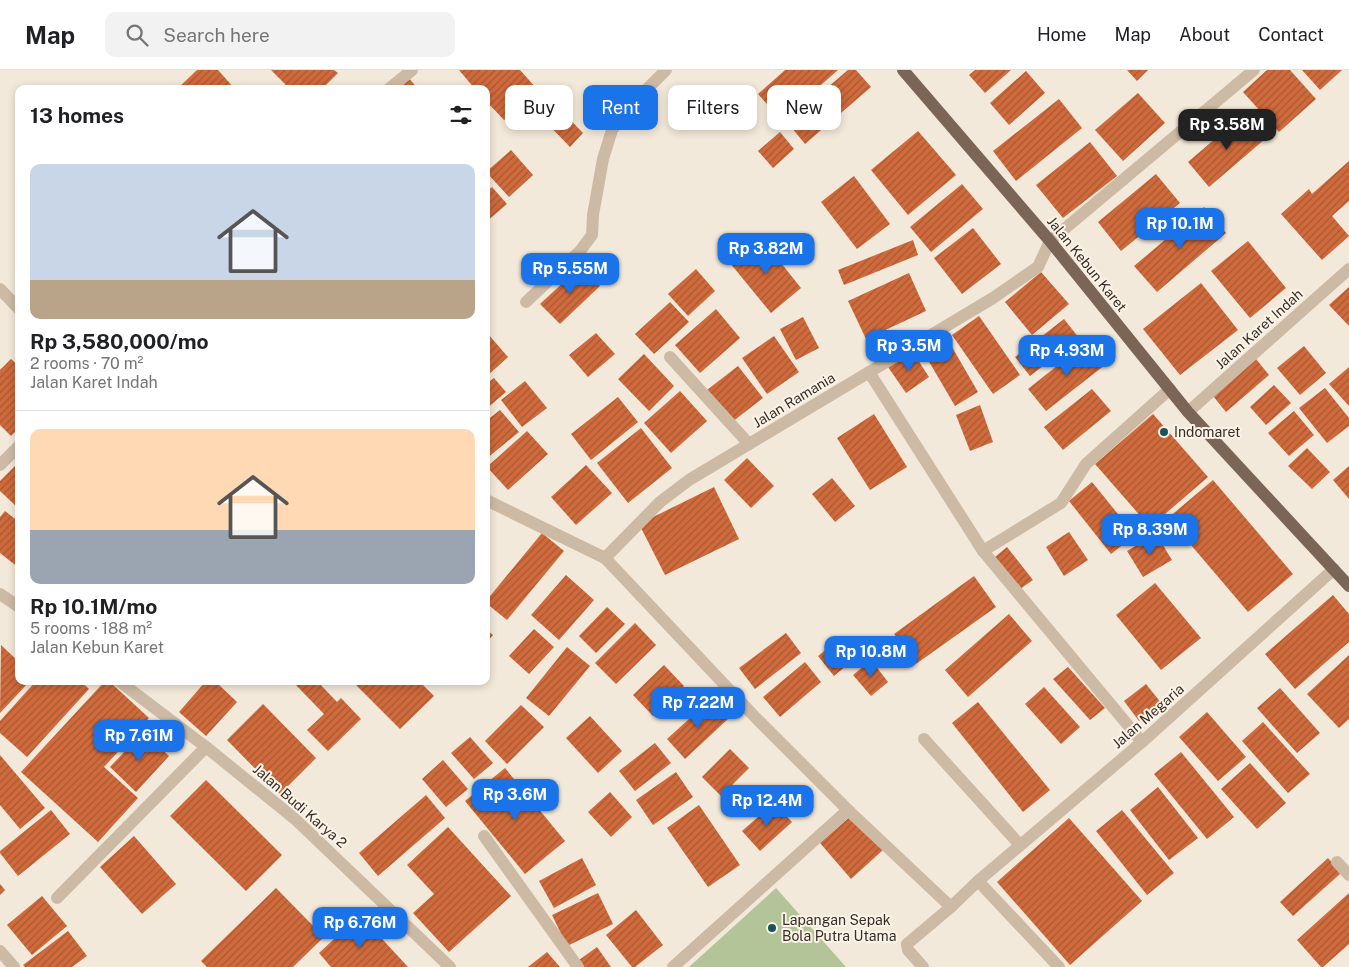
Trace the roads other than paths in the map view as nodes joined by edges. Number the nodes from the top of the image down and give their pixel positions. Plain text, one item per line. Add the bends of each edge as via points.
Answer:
1 (412, 70) edge
2 (666, 70) edge
3 (903, 70) edge
4 (1254, 70) edge
5 (394, 85) edge
6 (1050, 241) junction
7 (1349, 269) edge
8 (0, 289) edge
9 (526, 302) dead end
10 (15, 305) edge
11 (670, 357) dead end
12 (869, 372) junction
13 (1170, 389) junction
14 (1188, 412) junction
15 (749, 444) junction
16 (15, 450) edge
17 (0, 465) edge
18 (490, 502) edge
19 (983, 551) junction
20 (606, 558) junction
21 (1334, 569) junction
22 (1349, 586) edge
23 (0, 594) edge
24 (15, 604) edge
25 (124, 685) edge
26 (924, 739) dead end
27 (1142, 742) junction
28 (206, 747) junction
29 (848, 810) junction
30 (484, 836) dead end
31 (1020, 845) junction
32 (1337, 862) dead end
33 (1349, 874) edge
34 (978, 881) junction
35 (56, 898) dead end
36 (951, 907) junction
37 (0, 951) edge
38 (14, 967) edge
39 (450, 967) edge
40 (578, 967) edge
41 (673, 967) edge
42 (923, 967) edge
43 (1060, 967) edge

1 - 5 street
2 - 9 street via 623,112 612,130 603,159 592,235 580,251
3 - 6 main road, Jalan Kebun Karet
4 - 6 street
6 - 12 street, Jalan Ramania via 1038,267
6 - 13 main road, Jalan Kebun Karet
7 - 14 street, Jalan Karet Indah
8 - 10 street
11 - 15 street
12 - 15 street, Jalan Ramania
12 - 19 street
13 - 14 main road, Jalan Kebun Karet
13 - 19 street via 1086,464 1061,502
14 - 21 main road, Jalan Kebun Karet
15 - 20 street, Jalan Ramania via 674,490
16 - 17 street
18 - 20 street
19 - 27 street
20 - 29 street via 756,718
21 - 22 main road, Jalan Kebun Karet
21 - 27 street, Jalan Megaria
23 - 24 street
25 - 28 street, Jalan Budi Karya 2
26 - 31 street
27 - 31 street, Jalan Megaria
28 - 35 street
28 - 39 street, Jalan Budi Karya 2 via 296,819
29 - 36 street
29 - 41 street
30 - 40 street
31 - 34 street, Jalan Megaria
32 - 33 street
34 - 36 street, Jalan Megaria
34 - 43 street
36 - 42 street, Jalan Megaria via 907,944 908,950
37 - 38 street

